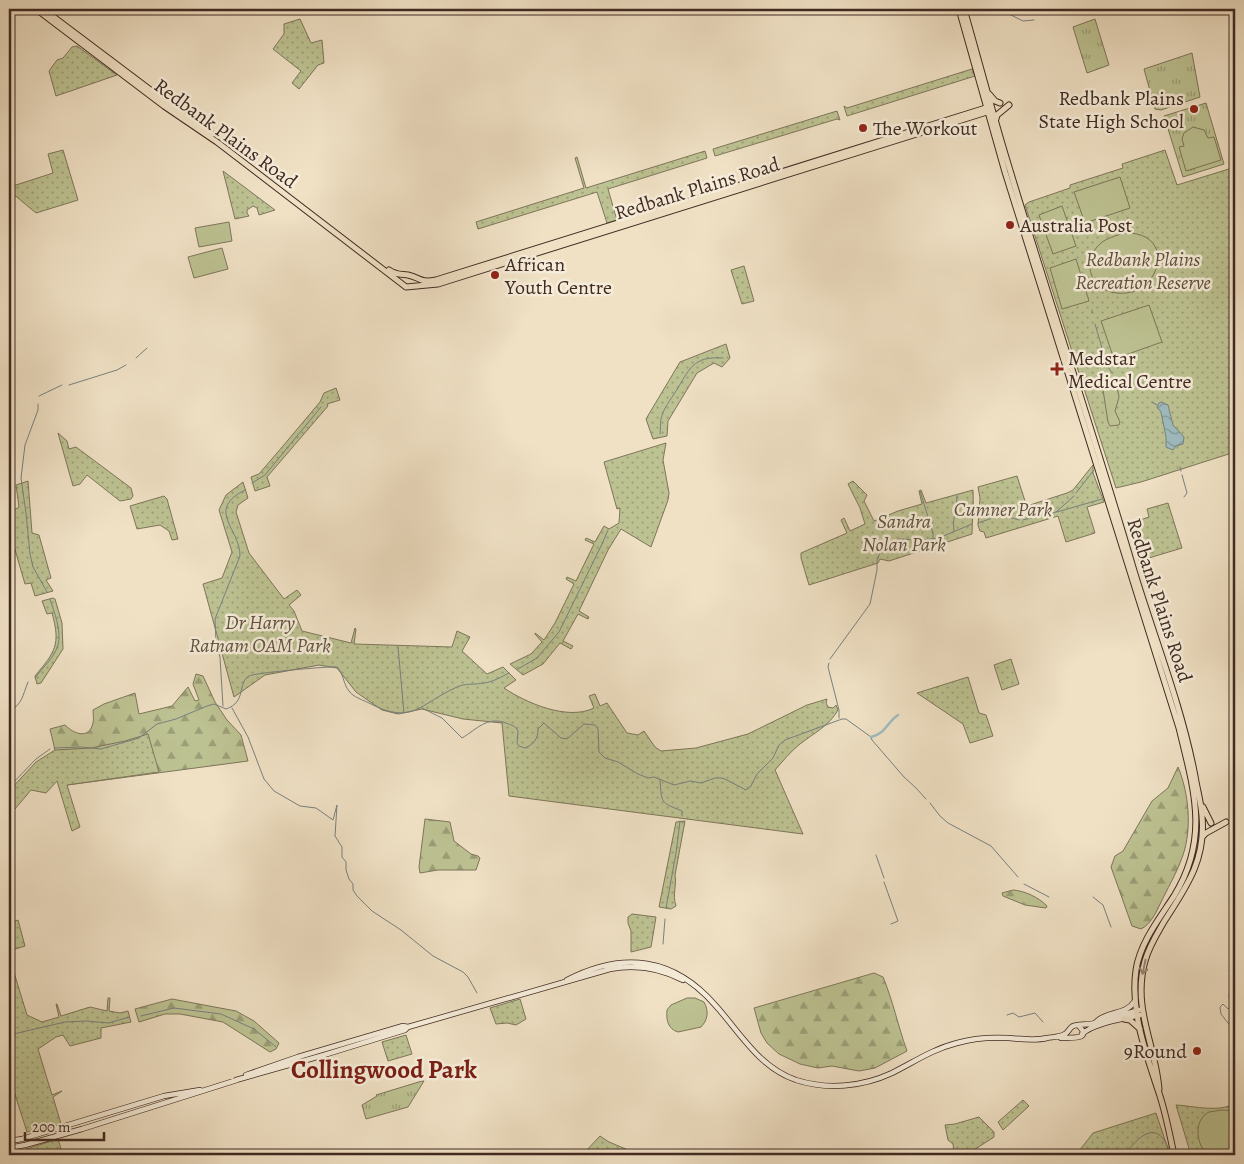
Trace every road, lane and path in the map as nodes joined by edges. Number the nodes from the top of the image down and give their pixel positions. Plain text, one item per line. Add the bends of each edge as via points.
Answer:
1 (36, 9) edge
2 (43, 9) edge
3 (959, 9) edge
4 (964, 9) edge
5 (987, 91) junction
6 (1000, 103) dead end
7 (1009, 105) dead end
8 (990, 109) junction
9 (978, 115) junction
10 (996, 120) junction
11 (948, 125) junction
12 (928, 126) junction
13 (997, 142) junction
14 (838, 154) junction
15 (854, 154) junction
16 (402, 275) junction
17 (414, 278) junction
18 (399, 282) junction
19 (412, 287) junction
20 (1200, 803) junction
21 (1226, 822) dead end
22 (1211, 823) dead end
23 (1202, 837) junction
24 (1134, 1002) junction
25 (1139, 1013) junction
26 (1124, 1019) junction
27 (1095, 1023) junction
28 (1079, 1026) junction
29 (1140, 1029) junction
30 (1069, 1030) junction
31 (1082, 1034) junction
32 (1071, 1037) junction
33 (1048, 1038) junction
34 (211, 1089) junction
35 (1160, 1097) junction
36 (9, 1141) edge
37 (9, 1148) edge
38 (1174, 1155) edge

1 - 18 main road, Redbank Plains Road
2 - 16 main road, Redbank Plains Road via 388,269
3 - 8 main road
4 - 5 main road
5 - 6 main road
5 - 8 main road
7 - 10 main road via 997,115
8 - 9 main road, Redbank Plains Road
8 - 10 main road, Redbank Plains Road
8 - 12 main road, Redbank Plains Road
8 - 13 main road, Redbank Plains Road
9 - 11 main road, Redbank Plains Road
9 - 13 main road via 988,120
10 - 20 main road, Redbank Plains Road via 1180,713
11 - 12 main road
11 - 15 main road, Redbank Plains Road
12 - 14 main road, Redbank Plains Road
13 - 24 main road, Redbank Plains Road via 1179,728 1195,803 1196,833 1191,861 1142,950 1136,969
14 - 15 main road
14 - 17 main road, Redbank Plains Road via 436,280
15 - 19 main road, Redbank Plains Road via 438,284
16 - 17 main road
16 - 18 main road
17 - 19 main road via 416,282
18 - 19 main road via 404,287
20 - 22 main road
20 - 23 main road, Redbank Plains Road
21 - 23 main road
23 -> 25 main road, Redbank Plains Road via 1192,876 1148,950
24 - 25 main road, Redbank Plains Road
24 - 27 main road via 1128,1009 1097,1019
25 - 26 main road
25 - 27 main road
25 - 29 main road, Redbank Plains Road
25 - 35 main road, Redbank Plains Road via 1156,1063
26 - 29 main road
26 - 31 main road
27 - 28 main road
28 - 30 main road via 1072,1026
28 - 31 main road
29 - 35 main road, Redbank Plains Road
30 - 32 main road
30 - 33 main road
31 - 32 main road
32 - 33 main road
33 - 34 main road via 966,1041 925,1054 865,1083 820,1084 795,1079 768,1065 748,1047 717,1007 676,973 653,965 618,963 408,1027 337,1045
34 - 36 main road via 164,1096
34 - 37 main road
35 - 38 main road, Redbank Plains Road

